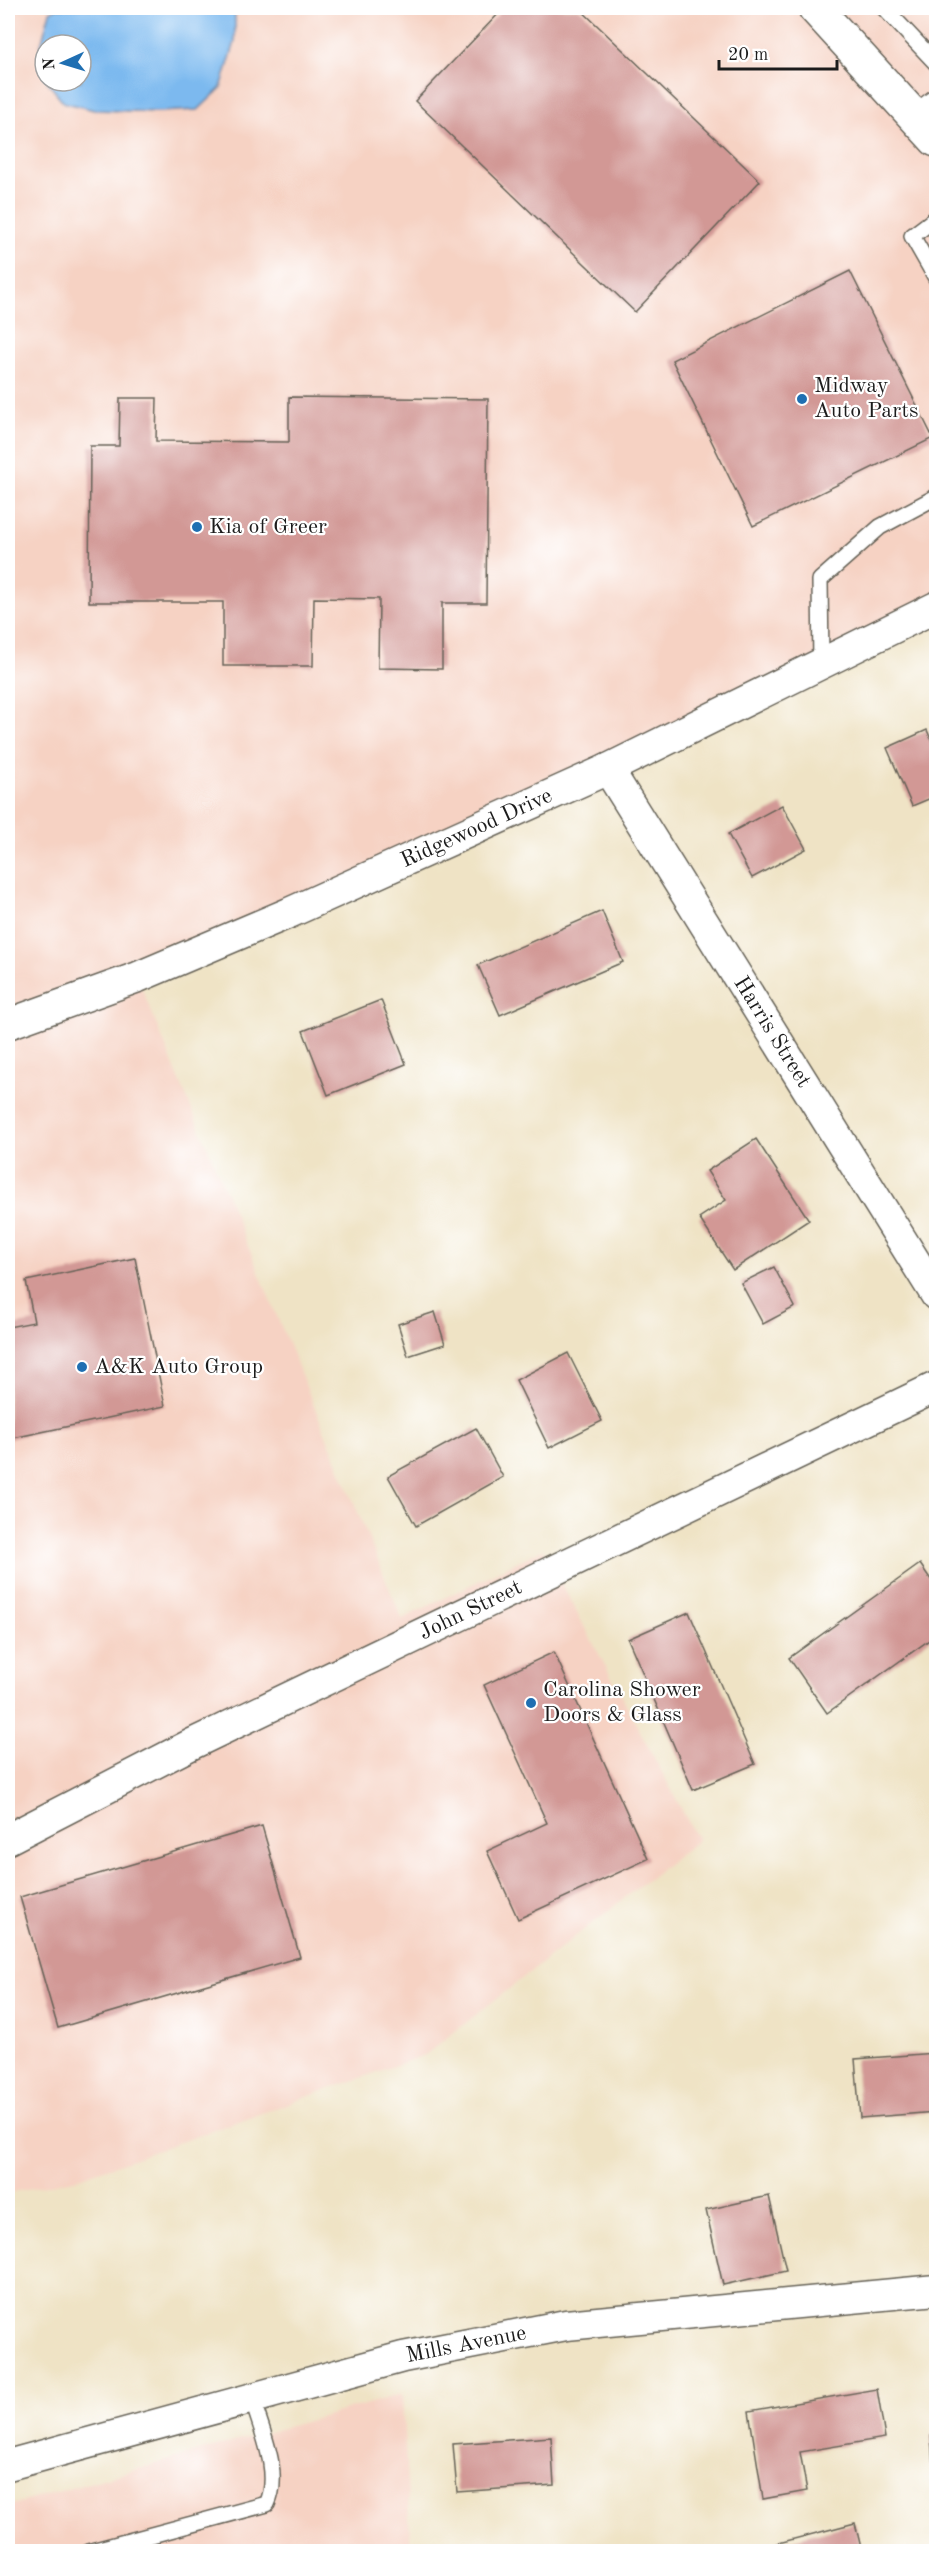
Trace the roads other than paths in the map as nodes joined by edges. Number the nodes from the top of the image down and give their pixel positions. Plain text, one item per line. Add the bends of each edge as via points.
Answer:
1 (884, 8) edge
2 (826, 11) edge
3 (936, 63) edge
4 (924, 105) edge
5 (936, 140) edge
6 (936, 218) edge
7 (936, 278) edge
8 (936, 498) edge
9 (936, 607) edge
10 (821, 664) junction
11 (608, 769) junction
12 (8, 1024) edge
13 (936, 1295) edge
14 (936, 1388) edge
15 (8, 1839) edge
16 (936, 2290) edge
17 (252, 2398) junction
18 (8, 2465) edge
19 (88, 2552) edge

1 - 3 lane
2 - 4 main road
4 - 5 main road
6 - 7 lane via 912,236
8 - 10 lane via 880,527 820,580
9 - 10 street, Ridgewood Drive
10 - 11 street, Ridgewood Drive
11 - 12 street, Ridgewood Drive via 149,973
11 - 13 street, Harris Street
14 - 15 street, John Street via 192,1744
16 - 17 street, Mills Avenue via 566,2325 403,2357
17 - 18 street, Mills Avenue
17 - 19 lane via 273,2472 274,2490 267,2504

